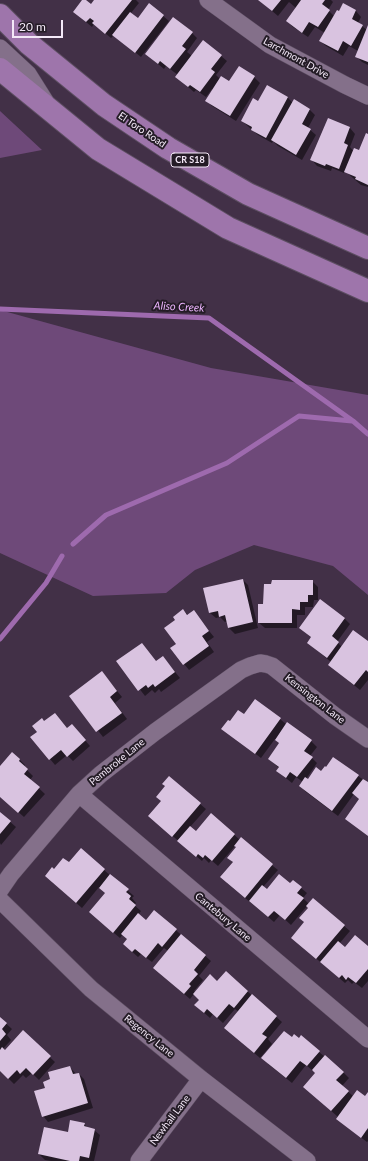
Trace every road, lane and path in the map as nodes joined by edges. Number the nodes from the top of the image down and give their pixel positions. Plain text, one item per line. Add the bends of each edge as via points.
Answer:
1 (208, 0) edge
2 (0, 15) edge
3 (0, 48) edge
4 (0, 69) edge
5 (368, 96) edge
6 (52, 112) junction
7 (368, 248) edge
8 (368, 291) edge
9 (260, 664) joint
10 (368, 739) edge
11 (79, 794) junction
12 (0, 890) edge
13 (0, 900) edge
14 (368, 1039) edge
15 (201, 1078) junction
16 (139, 1161) edge
17 (307, 1161) edge

1 - 5 street, Larchmont Drive via 270,45
2 - 7 main road, El Toro Road / CR S18 via 29,44 104,105 168,148 248,194
3 - 6 street via 28,74
4 - 6 main road
6 - 8 main road via 98,149 228,228
9 - 10 street, Kensington Lane via 272,666
9 - 11 street, Pembroke Lane via 241,670 120,759
11 - 12 street, Pembroke Lane
11 - 14 street, Cantebury Lane
13 - 15 street, Regency Lane via 91,990
15 - 16 street, Newhall Lane
15 - 17 street, Regency Lane

